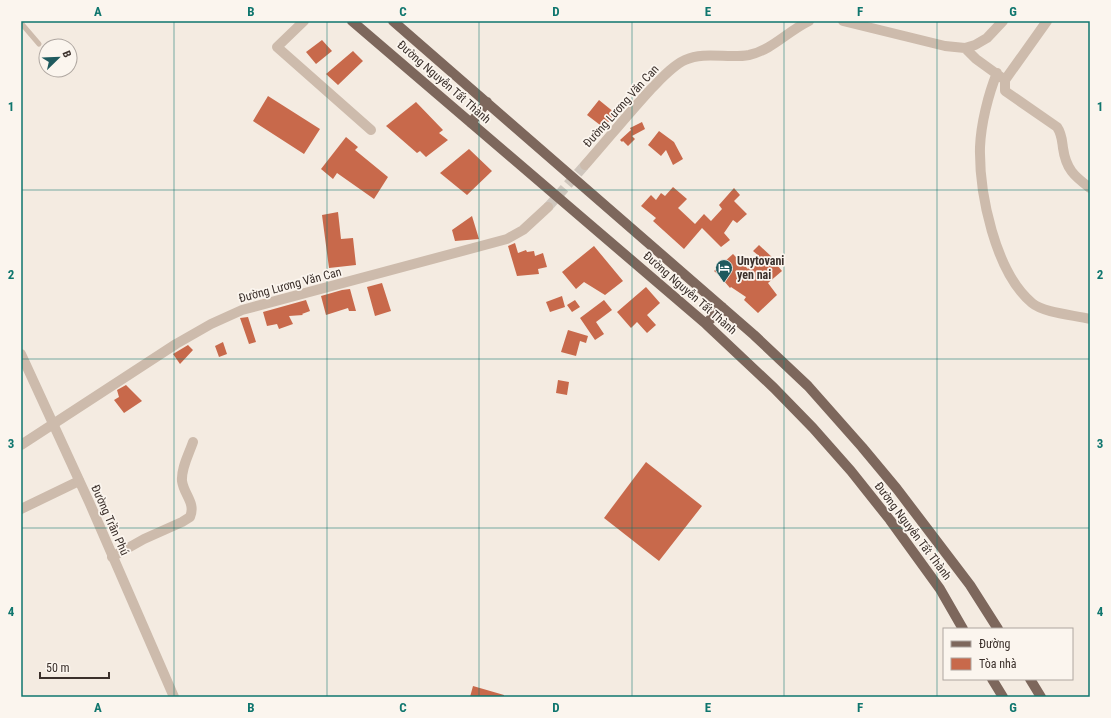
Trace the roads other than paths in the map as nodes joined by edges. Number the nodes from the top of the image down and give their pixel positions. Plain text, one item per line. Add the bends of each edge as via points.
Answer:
1 (304, 21) edge
2 (352, 21) edge
3 (393, 21) edge
4 (843, 21) edge
5 (1003, 21) edge
6 (1047, 21) edge
7 (804, 22) edge
8 (21, 23) edge
9 (38, 43) edge
10 (965, 48) junction
11 (1001, 77) junction
12 (487, 102) junction
13 (471, 123) junction
14 (372, 130) dead end
15 (585, 165) tunnel mouth
16 (1090, 188) edge
17 (548, 207) tunnel mouth
18 (722, 307) junction
19 (1090, 319) edge
20 (706, 324) junction
21 (21, 354) edge
22 (53, 424) junction
23 (193, 442) dead end
24 (21, 446) edge
25 (79, 481) junction
26 (21, 509) edge
27 (112, 557) junction
28 (962, 628) edge
29 (997, 628) edge
30 (993, 680) edge
31 (1031, 680) edge
32 (174, 697) edge
33 (1003, 697) edge
34 (1040, 697) edge

1 - 14 street via 277,47
2 - 13 main road, Đường Nguyễn Tất Thành
3 - 12 main road, Đường Nguyễn Tất Thành
4 - 10 street via 945,46
5 - 10 street via 987,38
6 - 11 street
7 - 15 street, Đường Lương Văn Can via 775,44 755,53 692,57 683,61 637,104
8 - 9 lane
10 - 11 street
11 - 16 street via 1005,91 1057,127 1061,134 1067,165 1072,174
11 - 19 street via 989,91 980,146 981,175 997,249 1006,269 1032,303 1040,308
12 - 13 main road
12 - 18 main road, Đường Nguyễn Tất Thành
13 - 20 main road, Đường Nguyễn Tất Thành
17 - 22 street, Đường Lương Văn Can via 508,239 242,310 176,344
18 - 20 main road
18 - 29 main road, Đường Nguyễn Tất Thành via 808,386 862,447 970,585
20 - 28 main road, Đường Nguyễn Tất Thành via 774,388 851,471 940,589
21 - 22 street, Đường Trần Phú
22 - 24 street, Đường Lương Văn Can
22 - 25 street, Đường Trần Phú
23 - 27 street via 182,482 191,501 190,517
25 - 26 street
25 - 27 street, Đường Trần Phú
27 - 32 street, Đường Trần Phú
30 - 33 main road
31 - 34 main road

